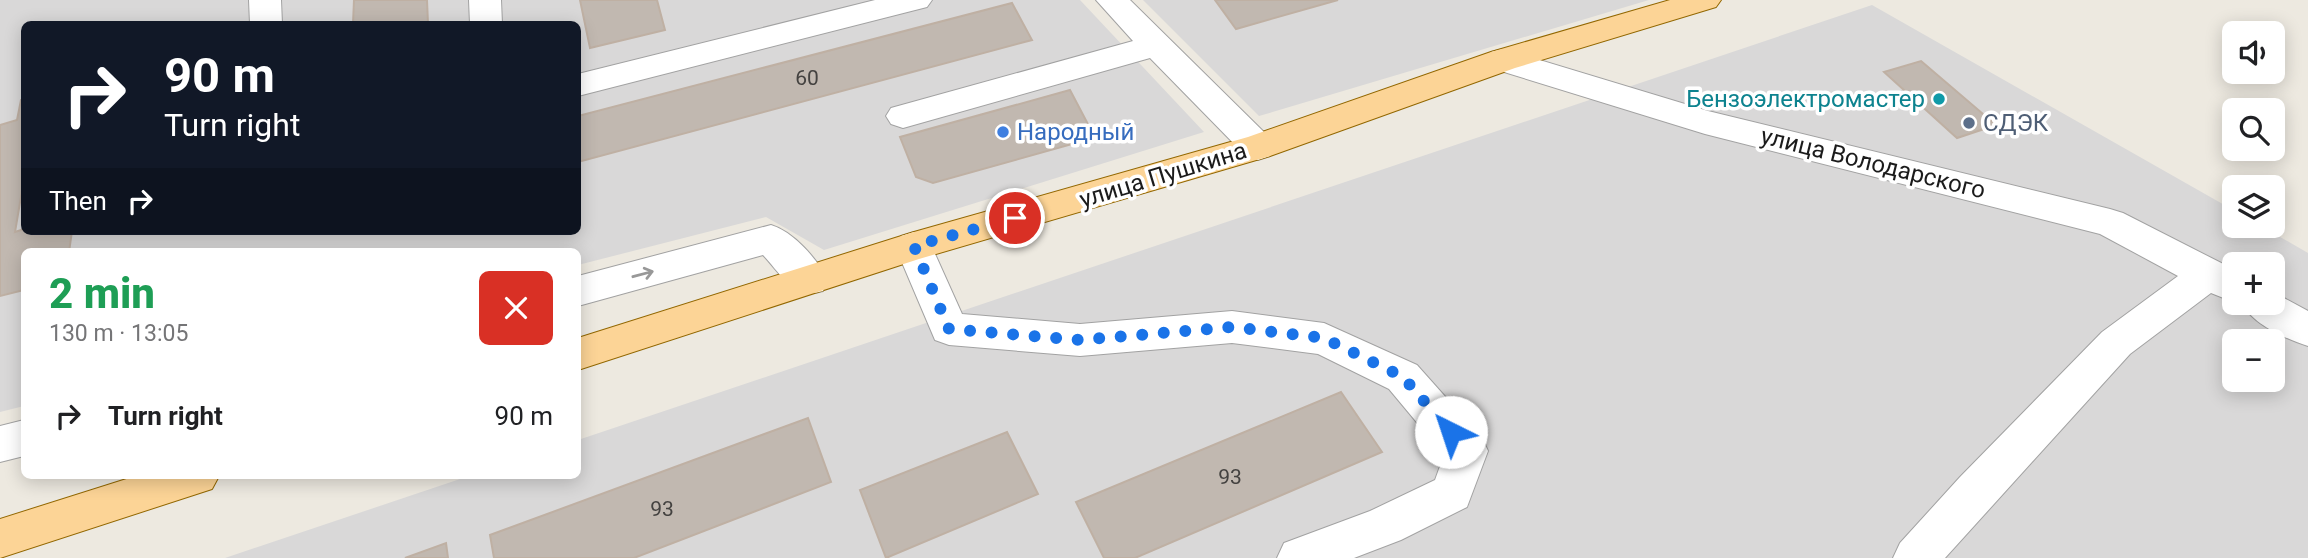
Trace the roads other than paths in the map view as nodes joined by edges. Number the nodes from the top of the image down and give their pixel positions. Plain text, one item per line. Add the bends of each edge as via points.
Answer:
1 (265, 0) edge
2 (485, 0) edge
3 (916, 0) edge
4 (1112, 0) edge
5 (1705, 0) edge
6 (266, 21) edge
7 (486, 21) edge
8 (1157, 45) junction
9 (1503, 60) junction
10 (581, 84) edge
11 (903, 116) dead end
12 (1258, 147) junction
13 (914, 246) junction
14 (809, 280) junction
15 (2222, 280) edge
16 (581, 290) edge
17 (2282, 315) edge
18 (2308, 330) edge
19 (581, 353) edge
20 (21, 439) edge
21 (0, 444) edge
22 (188, 479) edge
23 (0, 539) edge
24 (1300, 558) edge
25 (1916, 558) edge

1 - 6 street
2 - 7 street
3 - 10 street
4 - 8 street
5 - 9 main road, улица Пушкина
8 - 11 street
8 - 12 street
9 - 12 main road, улица Пушкина
9 - 15 street, улица Володарского via 1705,122 2110,223
12 - 13 main road, улица Пушкина
13 - 14 main road, улица Пушкина
13 - 24 street via 949,329 1080,340 1232,327 1324,338 1403,377 1467,450 1452,493 1385,526
16 -> 14 street via 771,239
14 - 19 main road, улица Пушкина
15 - 25 street via 2116,343
17 - 18 street
20 - 21 street
22 - 23 main road

